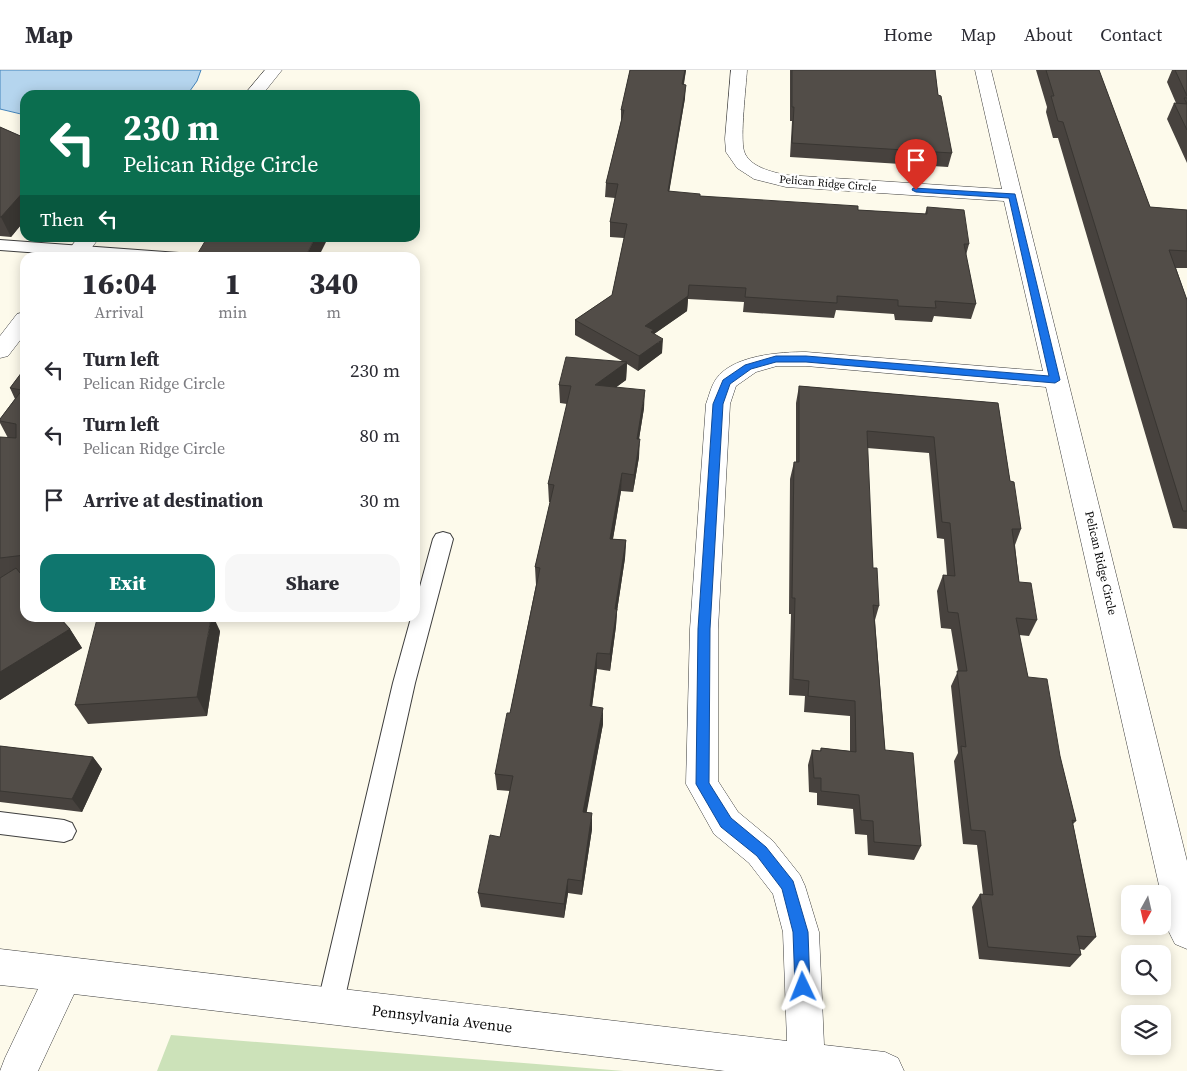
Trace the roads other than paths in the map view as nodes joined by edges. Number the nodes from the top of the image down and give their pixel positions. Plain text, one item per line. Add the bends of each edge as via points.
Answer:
1 (274, 70) edge
2 (739, 70) edge
3 (983, 70) edge
4 (258, 90) edge
5 (1012, 196) junction
6 (0, 245) edge
7 (80, 248) edge
8 (120, 252) edge
9 (20, 325) edge
10 (0, 351) edge
11 (1055, 380) junction
12 (443, 539) dead end
13 (0, 823) edge
14 (64, 831) dead end
15 (1187, 932) edge
16 (0, 967) edge
17 (65, 974) junction
18 (330, 1006) junction
19 (807, 1066) edge
20 (18, 1071) edge
21 (885, 1071) edge

1 - 4 street
2 - 5 street, Pelican Ridge Circle via 735,152 744,164 761,174 804,183
3 - 5 street, Pelican Ridge Circle
5 - 11 street, Pelican Ridge Circle
6 - 7 lane
7 - 8 lane
9 - 10 street
11 - 15 street, Pelican Ridge Circle
11 - 19 street via 776,359 748,367 726,382 718,404 704,629 702,784 726,823 762,852 788,886 800,932
12 - 18 lane via 404,683
13 - 14 lane
16 - 17 street, Pennsylvania Avenue
17 - 18 street, Pennsylvania Avenue
17 - 20 street
18 - 19 street, Pennsylvania Avenue
19 - 21 street, Pennsylvania Avenue

